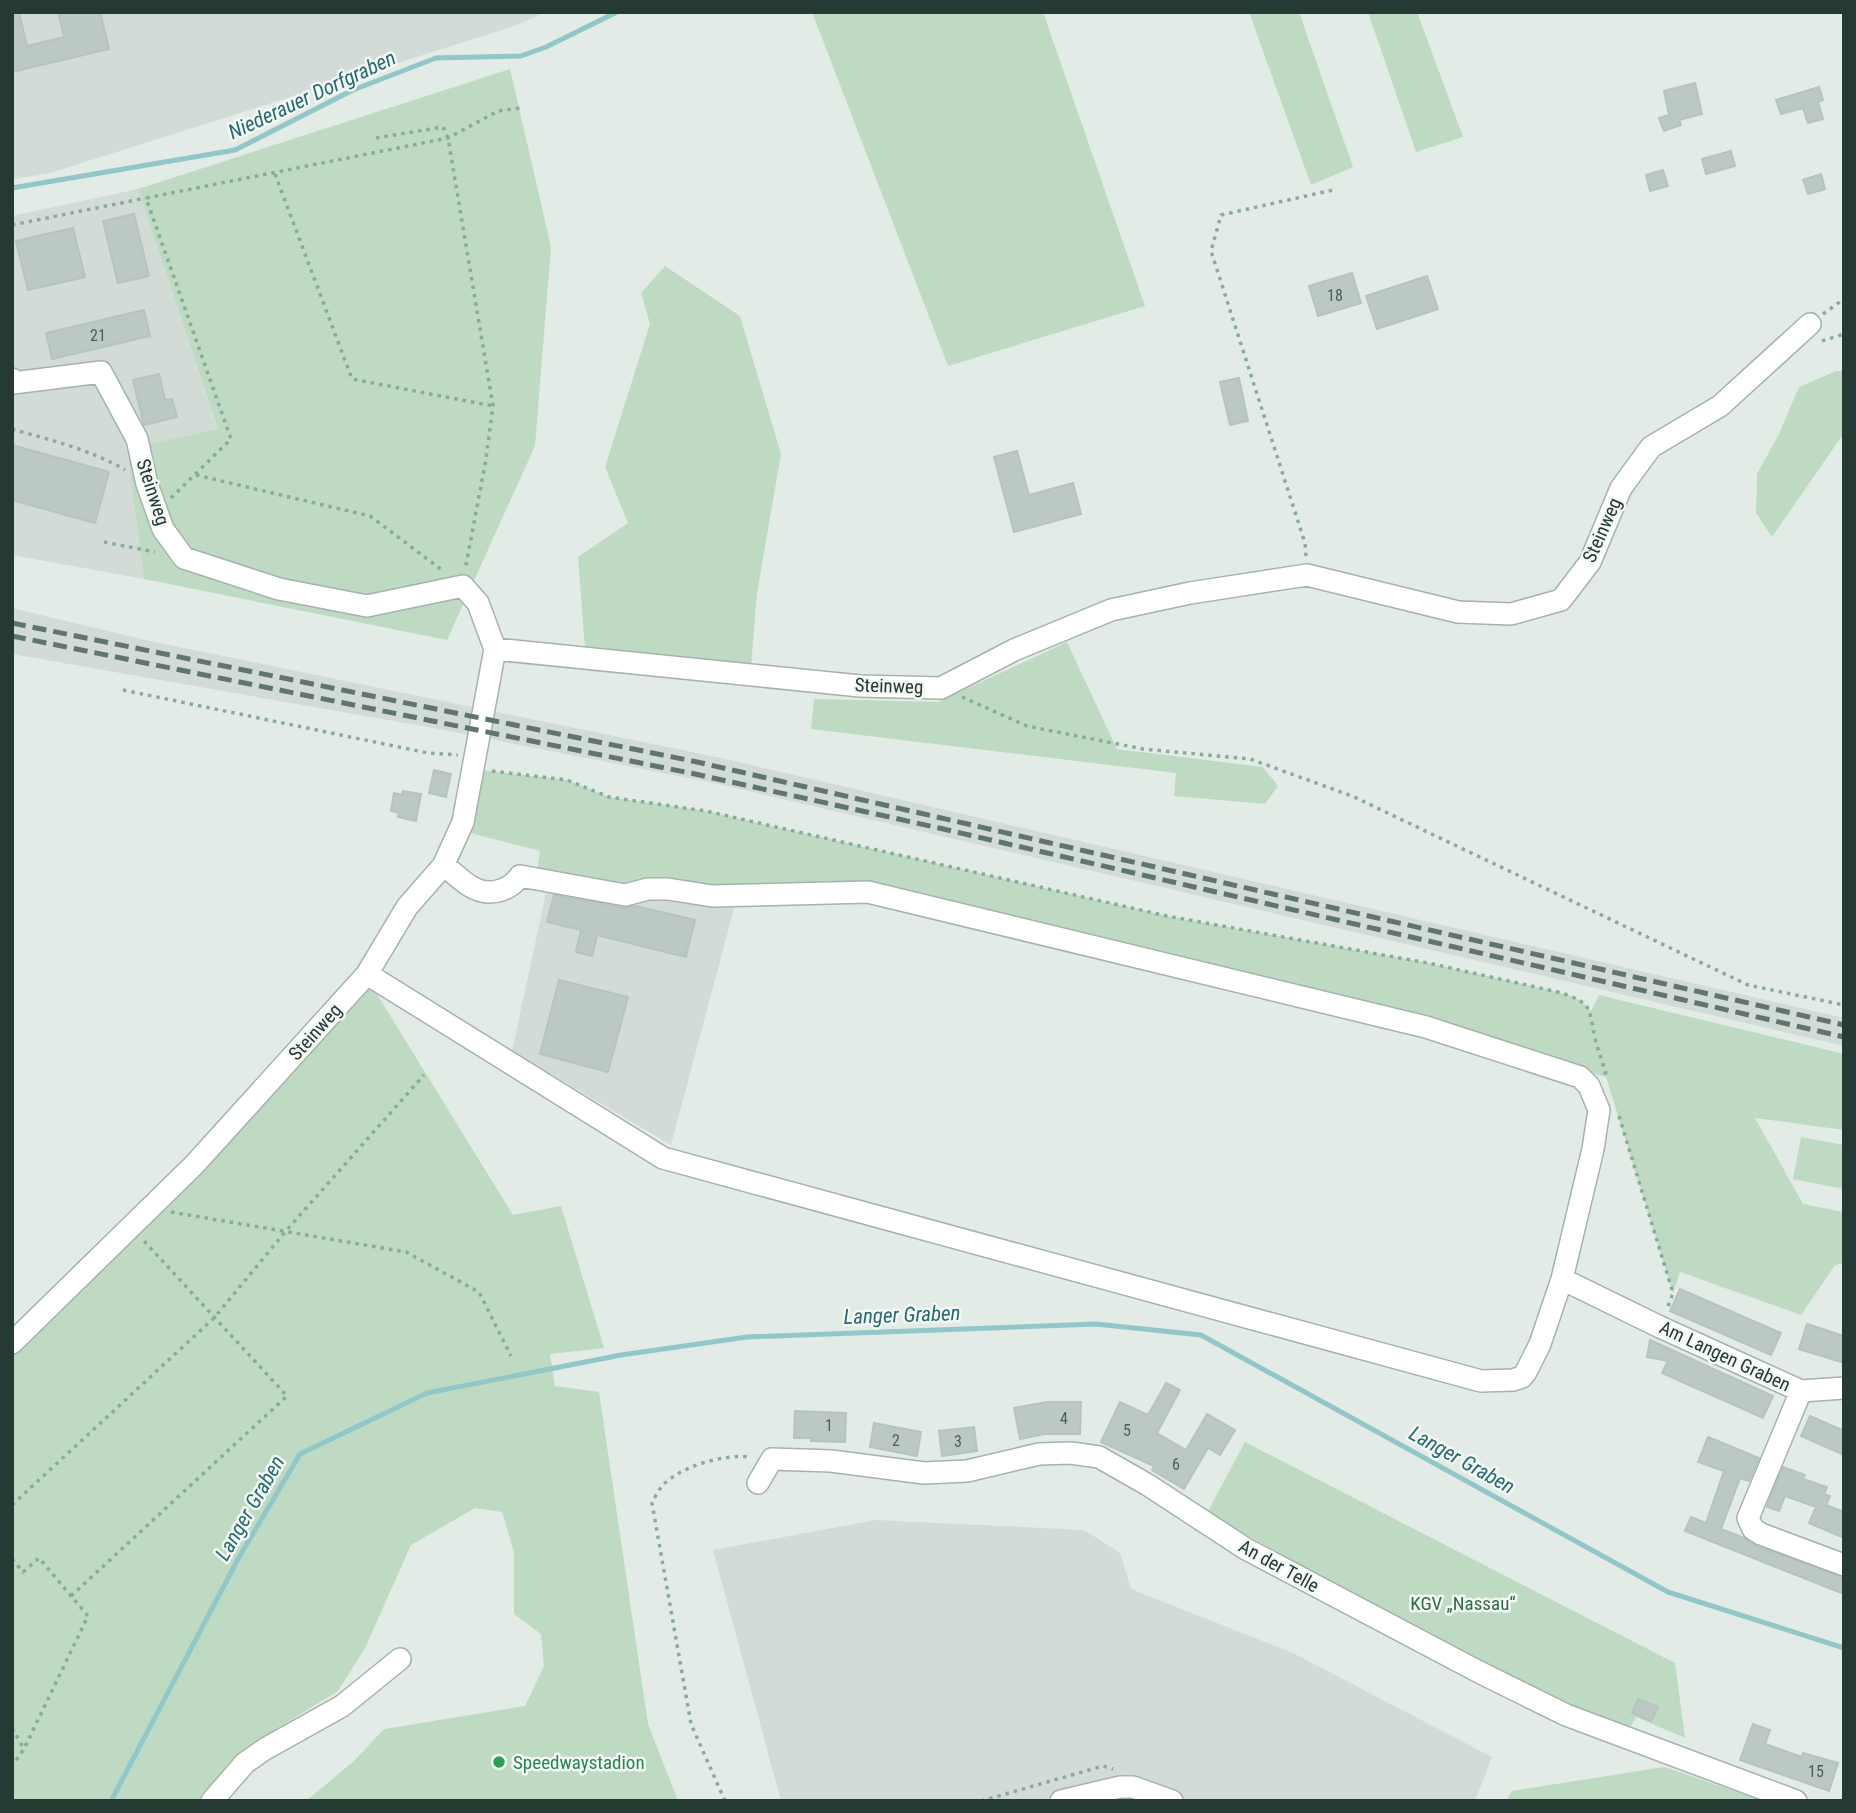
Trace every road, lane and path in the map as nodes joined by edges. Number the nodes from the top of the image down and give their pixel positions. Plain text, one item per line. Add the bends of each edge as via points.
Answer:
1 (522, 108) dead end
2 (376, 138) dead end
3 (448, 138) junction
4 (275, 173) junction
5 (1333, 190) dead end
6 (146, 198) junction
7 (12, 225) edge
8 (1810, 324) dead end
9 (12, 379) edge
10 (493, 406) junction
11 (12, 429) edge
12 (195, 475) junction
13 (147, 484) junction
14 (157, 512) junction
15 (104, 542) dead end
16 (184, 558) junction
17 (1307, 575) junction
18 (463, 586) junction
19 (495, 649) junction
20 (941, 688) junction
21 (122, 690) dead end
22 (473, 763) junction
23 (443, 866) junction
24 (367, 974) junction
25 (1844, 1005) edge
26 (424, 1075) dead end
27 (1607, 1077) dead end
28 (1618, 1115) dead end
29 (149, 1209) junction
30 (131, 1227) junction
31 (285, 1232) junction
32 (1562, 1279) junction
33 (215, 1318) junction
34 (1655, 1324) junction
35 (12, 1343) edge
36 (511, 1356) dead end
37 (1844, 1388) edge
38 (1801, 1391) junction
39 (772, 1459) junction
40 (758, 1483) dead end
41 (12, 1505) edge
42 (12, 1559) edge
43 (1844, 1565) edge
44 (71, 1596) junction
45 (400, 1659) dead end
46 (12, 1727) edge
47 (24, 1749) junction
48 (12, 1766) edge
49 (212, 1801) edge
50 (725, 1801) edge
51 (1061, 1801) edge
52 (1172, 1801) edge
53 (1796, 1801) edge

1 - 3 path via 498,111
2 - 3 path via 443,127
3 - 4 path
3 - 10 path
4 - 6 path
4 - 10 path via 352,379
5 - 17 path via 1221,215 1211,251 1305,543
6 - 7 path
6 - 12 path via 231,439
8 - 17 street, Steinweg via 1720,406 1651,447 1621,488 1590,562 1561,600 1511,614 1458,612
9 - 13 street, Steinweg via 13,383 101,372 137,439
10 - 18 path
11 - 13 path via 115,464
12 - 14 path
12 - 18 path via 370,516
13 - 14 street, Steinweg
14 - 16 street, Steinweg
15 - 16 path
16 - 18 street via 279,589 367,606
17 - 20 street, Steinweg via 1111,610 1014,650
18 - 19 street via 478,603
19 - 20 street, Steinweg via 860,686
19 - 22 street, Steinweg
20 - 25 path via 1027,726 1143,749 1250,759 1352,796 1748,985
21 - 22 path
22 - 23 street, Steinweg via 463,822
22 - 27 path via 567,780 609,797 706,811 1167,916 1558,992 1575,997 1592,1012
23 - 24 street, Steinweg via 407,907
23 - 32 street via 472,888 499,892 514,885 520,876 625,895 648,889 712,896 867,892 1426,1027 1580,1077 1599,1110
24 - 29 street, Steinweg
24 - 32 street via 663,1158 1481,1381 1522,1377 1540,1344
26 - 31 path
28 - 34 path via 1673,1293
29 - 30 street, Steinweg
29 - 31 path
30 - 33 path
30 - 35 street, Steinweg
31 - 33 path
31 - 36 path via 406,1252 443,1272 479,1292
32 - 34 street, Am Langen Graben
33 - 41 path
33 - 44 path via 287,1396
34 - 38 street, Am Langen Graben
37 - 38 street, Am Langen Graben
38 - 43 street, Am Langen Graben via 1750,1511 1749,1524 1761,1534
39 - 40 street
39 - 50 path via 737,1455 705,1464 674,1477 652,1503 691,1724
39 - 53 street, An der Telle via 924,1473 967,1471 1040,1454 1071,1452 1099,1457 1245,1549 1479,1672 1566,1714
42 - 44 path via 23,1572 39,1558
44 - 47 path via 88,1616
45 - 49 street via 342,1706 245,1763
46 - 47 path
47 - 48 path
51 - 52 street via 1121,1787

